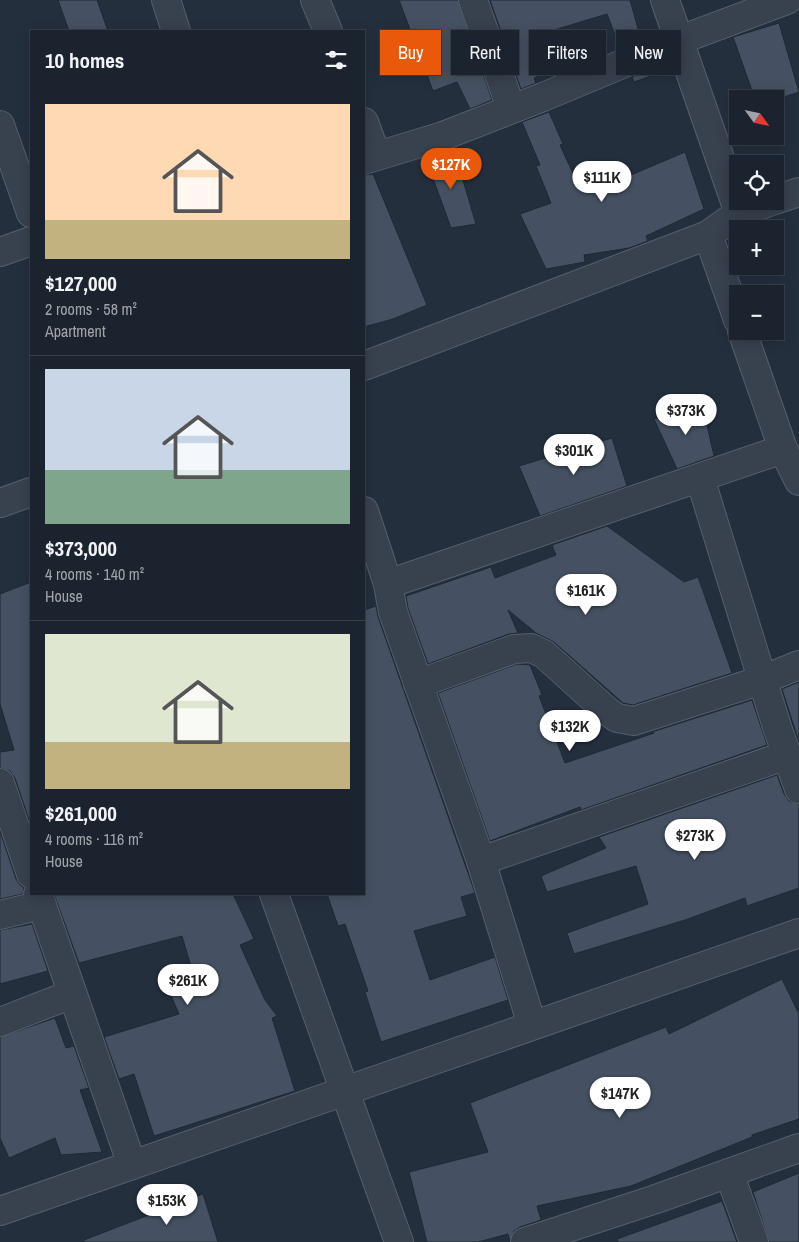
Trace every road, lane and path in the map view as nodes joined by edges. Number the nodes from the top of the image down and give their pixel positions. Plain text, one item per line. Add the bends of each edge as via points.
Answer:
1 (166, 0) edge
2 (315, 0) edge
3 (473, 0) edge
4 (666, 0) edge
5 (787, 0) edge
6 (176, 30) edge
7 (328, 30) edge
8 (676, 30) edge
9 (681, 40) edge
10 (681, 43) edge
11 (616, 67) edge
12 (511, 108) junction
13 (0, 125) edge
14 (365, 128) edge
15 (370, 158) edge
16 (799, 192) edge
17 (784, 197) edge
18 (30, 210) edge
19 (748, 210) edge
20 (739, 213) junction
21 (708, 235) junction
22 (30, 241) edge
23 (0, 252) edge
24 (729, 294) edge
25 (745, 340) edge
26 (365, 366) edge
27 (783, 449) junction
28 (700, 478) junction
29 (799, 481) edge
30 (30, 492) edge
31 (0, 503) edge
32 (365, 514) edge
33 (388, 584) junction
34 (799, 665) edge
35 (762, 680) junction
36 (418, 684) junction
37 (787, 755) junction
38 (0, 783) edge
39 (799, 789) edge
40 (481, 861) junction
41 (30, 871) edge
42 (274, 895) edge
43 (40, 899) edge
44 (0, 915) edge
45 (799, 933) edge
46 (72, 994) junction
47 (0, 1022) edge
48 (532, 1026) junction
49 (344, 1091) junction
50 (799, 1148) edge
51 (132, 1165) junction
52 (729, 1173) junction
53 (0, 1211) edge
54 (588, 1232) edge
55 (398, 1242) edge
56 (525, 1242) edge
57 (754, 1242) edge

1 - 6 street
2 - 7 street
3 - 12 street
4 - 8 street
5 - 9 street
10 - 20 street
11 - 12 street
12 - 15 street via 443,136
13 - 18 street
14 - 15 street
16 - 17 street
19 - 20 street
20 - 21 street
21 - 24 street
21 - 26 street
22 - 23 street
25 - 27 street
27 - 28 street
27 - 29 street
28 - 33 street
28 - 35 street
30 - 31 street
32 - 33 street
33 - 36 street via 393,612
34 - 35 street
35 - 36 street via 634,721 612,714 544,654 531,648 514,649
35 - 37 street
36 - 40 street
37 - 39 street
37 - 40 street
38 - 41 street
40 - 48 street
42 - 49 street
43 - 44 street
43 - 46 street
45 - 48 street
46 - 47 street
46 - 51 street
48 - 49 street
49 - 51 street
49 - 55 street
50 - 52 street
51 - 53 street
52 - 54 street
52 - 57 street
54 - 56 street

